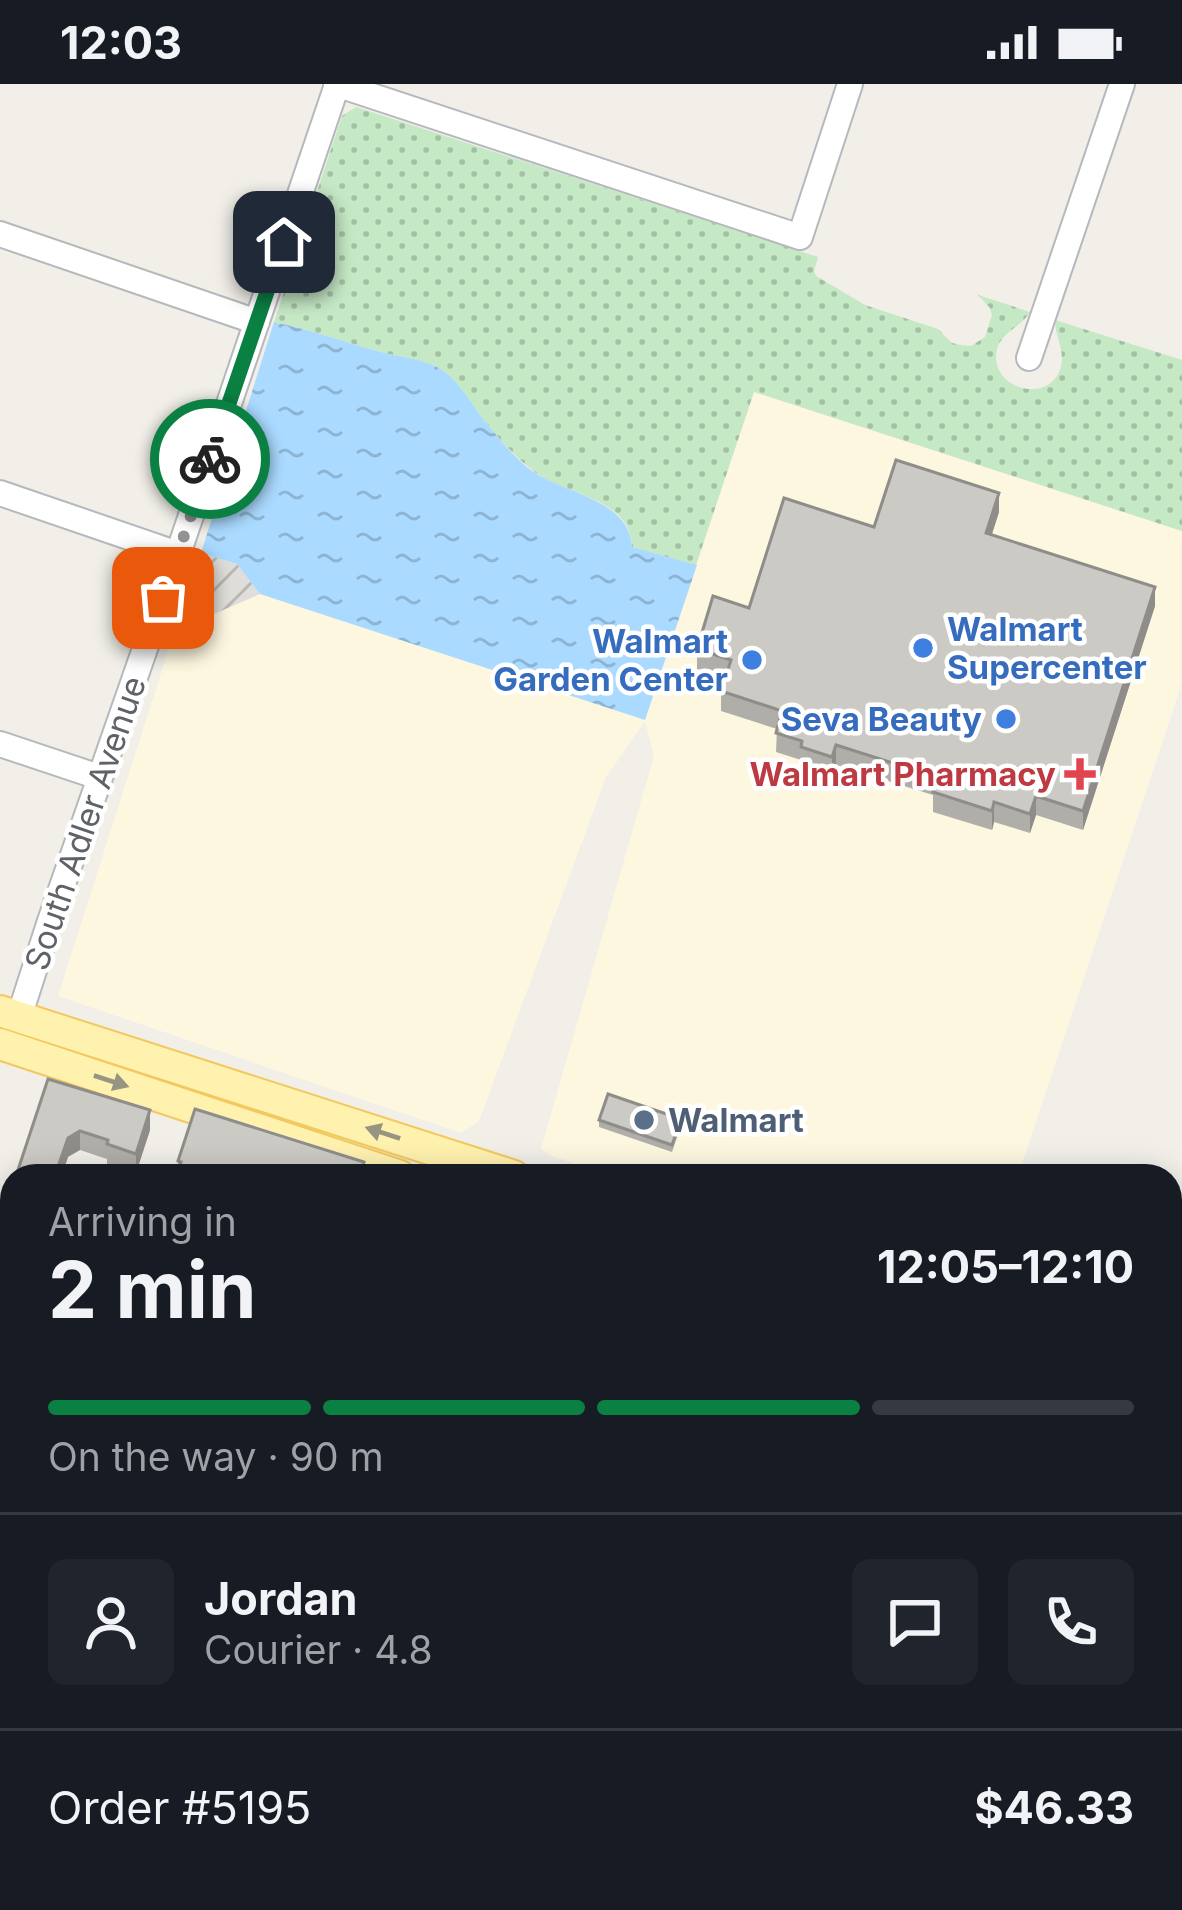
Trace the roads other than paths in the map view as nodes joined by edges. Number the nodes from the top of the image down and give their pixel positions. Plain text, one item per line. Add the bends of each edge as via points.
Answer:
1 (336, 84) edge
2 (850, 84) edge
3 (1122, 84) edge
4 (0, 234) edge
5 (257, 322) junction
6 (1029, 358) dead end
7 (0, 493) edge
8 (178, 554) junction
9 (0, 745) edge
10 (99, 777) junction
11 (10, 1014) edge
12 (0, 1044) edge
13 (364, 1164) edge
14 (477, 1164) edge

1 - 2 street via 800,237
1 - 5 street, South Adler Avenue
3 - 6 street
4 - 5 street
5 - 8 street, South Adler Avenue
7 - 8 street
8 - 10 street, South Adler Avenue
9 - 10 street
10 - 11 street, South Adler Avenue
14 -> 11 main road
12 -> 13 main road

